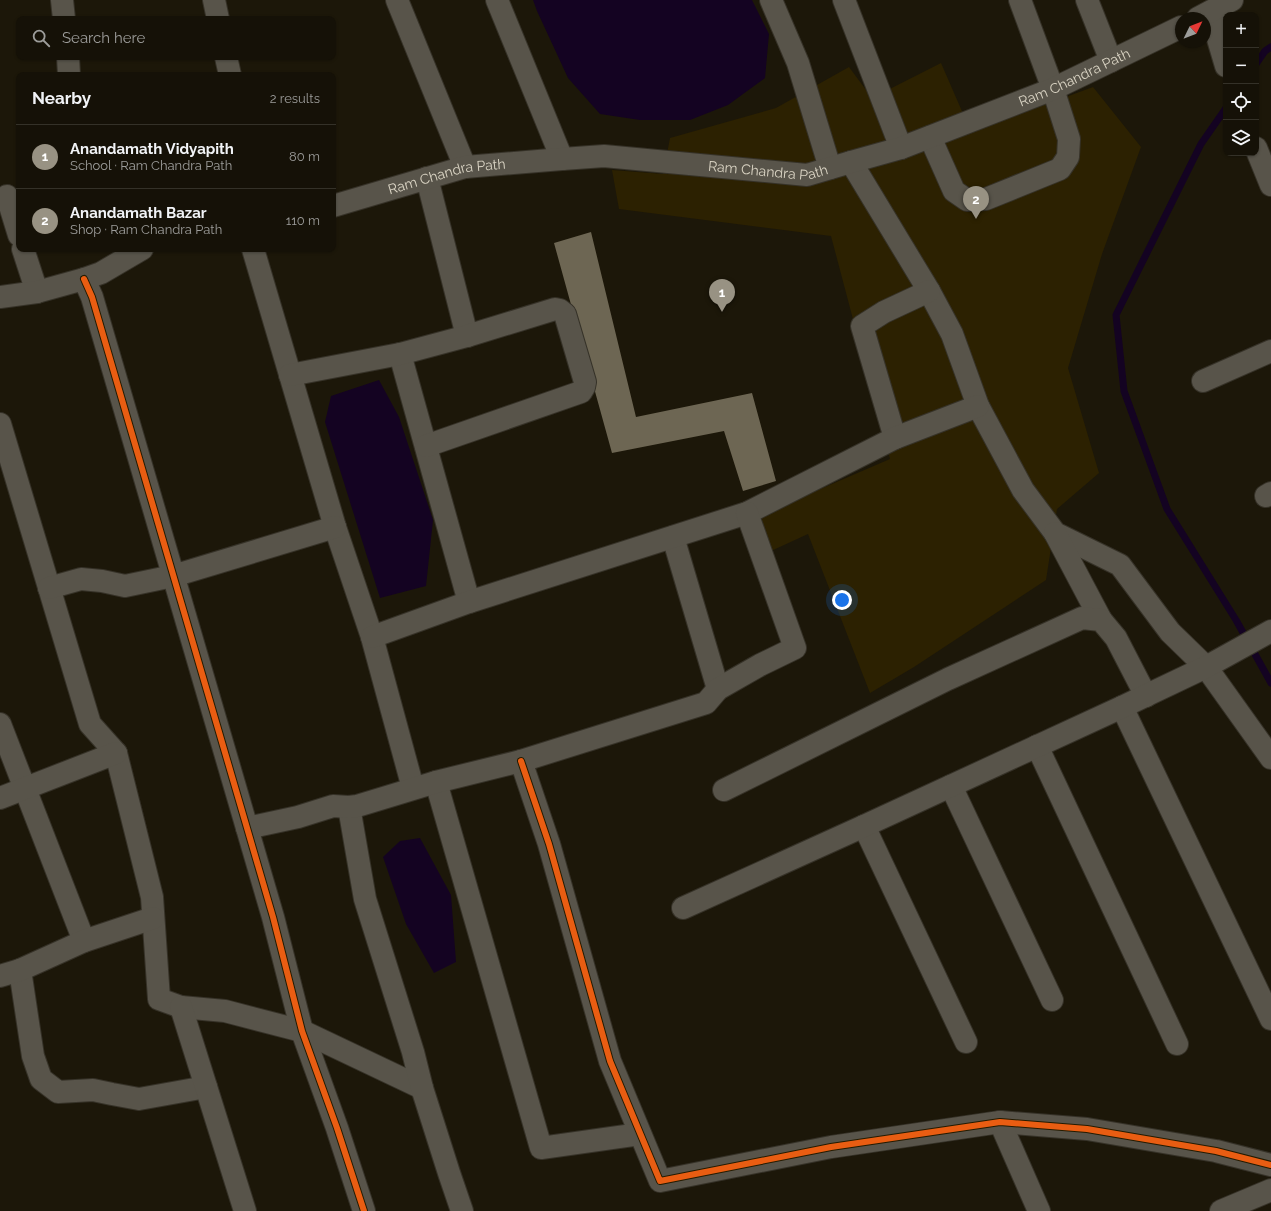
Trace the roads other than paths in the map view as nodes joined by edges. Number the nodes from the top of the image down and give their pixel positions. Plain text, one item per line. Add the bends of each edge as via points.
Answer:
1 (62, 0) edge
2 (214, 0) edge
3 (397, 0) edge
4 (497, 0) edge
5 (771, 0) edge
6 (844, 0) edge
7 (1020, 0) edge
8 (1087, 0) edge
9 (1232, 0) edge
10 (1210, 12) edge
11 (64, 16) edge
12 (217, 16) edge
13 (1175, 30) edge
14 (1211, 31) edge
15 (1223, 59) edge
16 (68, 60) edge
17 (227, 60) edge
18 (1112, 61) junction
19 (70, 72) edge
20 (229, 72) edge
21 (1053, 89) junction
22 (930, 137) junction
23 (902, 148) junction
24 (1259, 155) edge
25 (562, 159) junction
26 (851, 162) junction
27 (465, 167) junction
28 (830, 168) junction
29 (427, 178) junction
30 (1271, 185) edge
31 (9, 196) edge
32 (336, 205) edge
33 (16, 223) edge
34 (24, 252) edge
35 (137, 252) edge
36 (254, 252) edge
37 (84, 279) junction
38 (930, 291) junction
39 (36, 292) junction
40 (0, 297) edge
41 (467, 336) junction
42 (1271, 351) edge
43 (400, 354) junction
44 (290, 375) junction
45 (1203, 381) dead end
46 (978, 406) junction
47 (0, 424) edge
48 (895, 438) junction
49 (426, 446) junction
50 (747, 513) junction
51 (335, 527) junction
52 (1055, 533) junction
53 (673, 537) junction
54 (173, 576) junction
55 (49, 588) junction
56 (469, 602) junction
57 (1100, 620) junction
58 (1271, 631) edge
59 (372, 637) junction
60 (1206, 667) junction
61 (718, 688) junction
62 (1146, 696) junction
63 (1122, 707) junction
64 (0, 724) edge
65 (1037, 746) junction
66 (116, 753) junction
67 (1271, 758) edge
68 (521, 760) junction
69 (436, 782) junction
70 (951, 786) junction
71 (413, 788) junction
72 (26, 789) junction
73 (724, 790) dead end
74 (0, 798) edge
75 (349, 807) junction
76 (864, 826) junction
77 (247, 828) junction
78 (683, 908) dead end
79 (153, 918) junction
80 (84, 941) junction
81 (10, 973) edge
82 (1052, 1000) dead end
83 (181, 1007) junction
84 (1271, 1019) edge
85 (302, 1032) junction
86 (966, 1042) dead end
87 (1177, 1044) dead end
88 (206, 1087) junction
89 (422, 1088) junction
90 (1000, 1122) junction
91 (640, 1134) junction
92 (1271, 1165) edge
93 (1271, 1190) edge
94 (245, 1211) edge
95 (364, 1211) edge
96 (462, 1211) edge
97 (1039, 1211) edge
98 (1221, 1211) edge

1 - 11 street
2 - 12 street
3 - 27 street
4 - 25 street
5 - 28 street via 798,63
6 - 23 street
7 - 21 street
8 - 18 street
9 - 10 street
13 - 18 street, Ram Chandra Path
14 - 15 street
16 - 19 street
17 - 20 street
18 - 21 street, Ram Chandra Path
21 - 22 street, Ram Chandra Path
21 - 22 street via 1069,139 1068,157 1060,169 986,199 967,200 954,191
22 - 23 street, Ram Chandra Path
23 - 26 street, Ram Chandra Path
24 - 30 street
25 - 27 street, Ram Chandra Path
25 - 28 street, Ram Chandra Path via 604,156 807,175
26 - 28 street, Ram Chandra Path
26 - 38 street
27 - 29 street, Ram Chandra Path
29 - 32 street, Ram Chandra Path
29 - 41 street
31 - 33 street
34 - 39 street
35 - 37 street via 101,273
36 - 44 street
37 - 39 street
37 - 54 street via 92,297
38 - 46 street via 952,334
38 - 48 street via 884,312 862,326
39 - 40 street
41 - 43 street
41 - 49 street via 556,309 560,310 565,314 585,382 584,387 577,394
42 - 45 street
43 - 44 street
43 - 49 street
44 - 51 street
46 - 48 street
46 - 52 street via 1023,490
47 - 55 street
48 - 50 street
49 - 56 street
50 - 53 street
50 - 61 street via 795,648
51 - 54 street
51 - 59 street
52 - 57 street
52 - 60 street via 1120,565 1170,632
53 - 56 street
53 - 61 street
54 - 55 street via 126,586 81,579
54 - 77 street
55 - 66 street via 90,724
56 - 59 street
57 - 62 street via 1116,638
57 - 73 street via 1082,618 948,679
58 - 60 street
59 - 71 street
60 - 62 street
60 - 67 street
61 - 68 street via 706,703
62 - 63 street
63 - 65 street
63 - 84 street
64 - 72 street
65 - 70 street
65 - 87 street
66 - 72 street
66 - 79 street via 152,897
68 - 69 street
68 - 91 street via 549,844 610,1061
69 - 71 street
69 - 91 street via 541,1148
70 - 76 street
70 - 82 street
71 - 75 street
72 - 74 street
72 - 80 street
75 - 77 street via 333,806
75 - 89 street via 365,899
76 - 78 street
76 - 86 street
77 - 85 street
79 - 80 street
79 - 83 street via 159,999
80 - 81 street
81 - 88 street via 41,1079 58,1092 93,1090 139,1099
83 - 85 street via 225,1011
83 - 88 street
85 - 89 street
85 - 95 street
88 - 94 street
89 - 96 street
90 - 91 street via 831,1147 660,1181
90 - 92 street via 1087,1129 1216,1151
90 - 97 street
93 - 98 street

